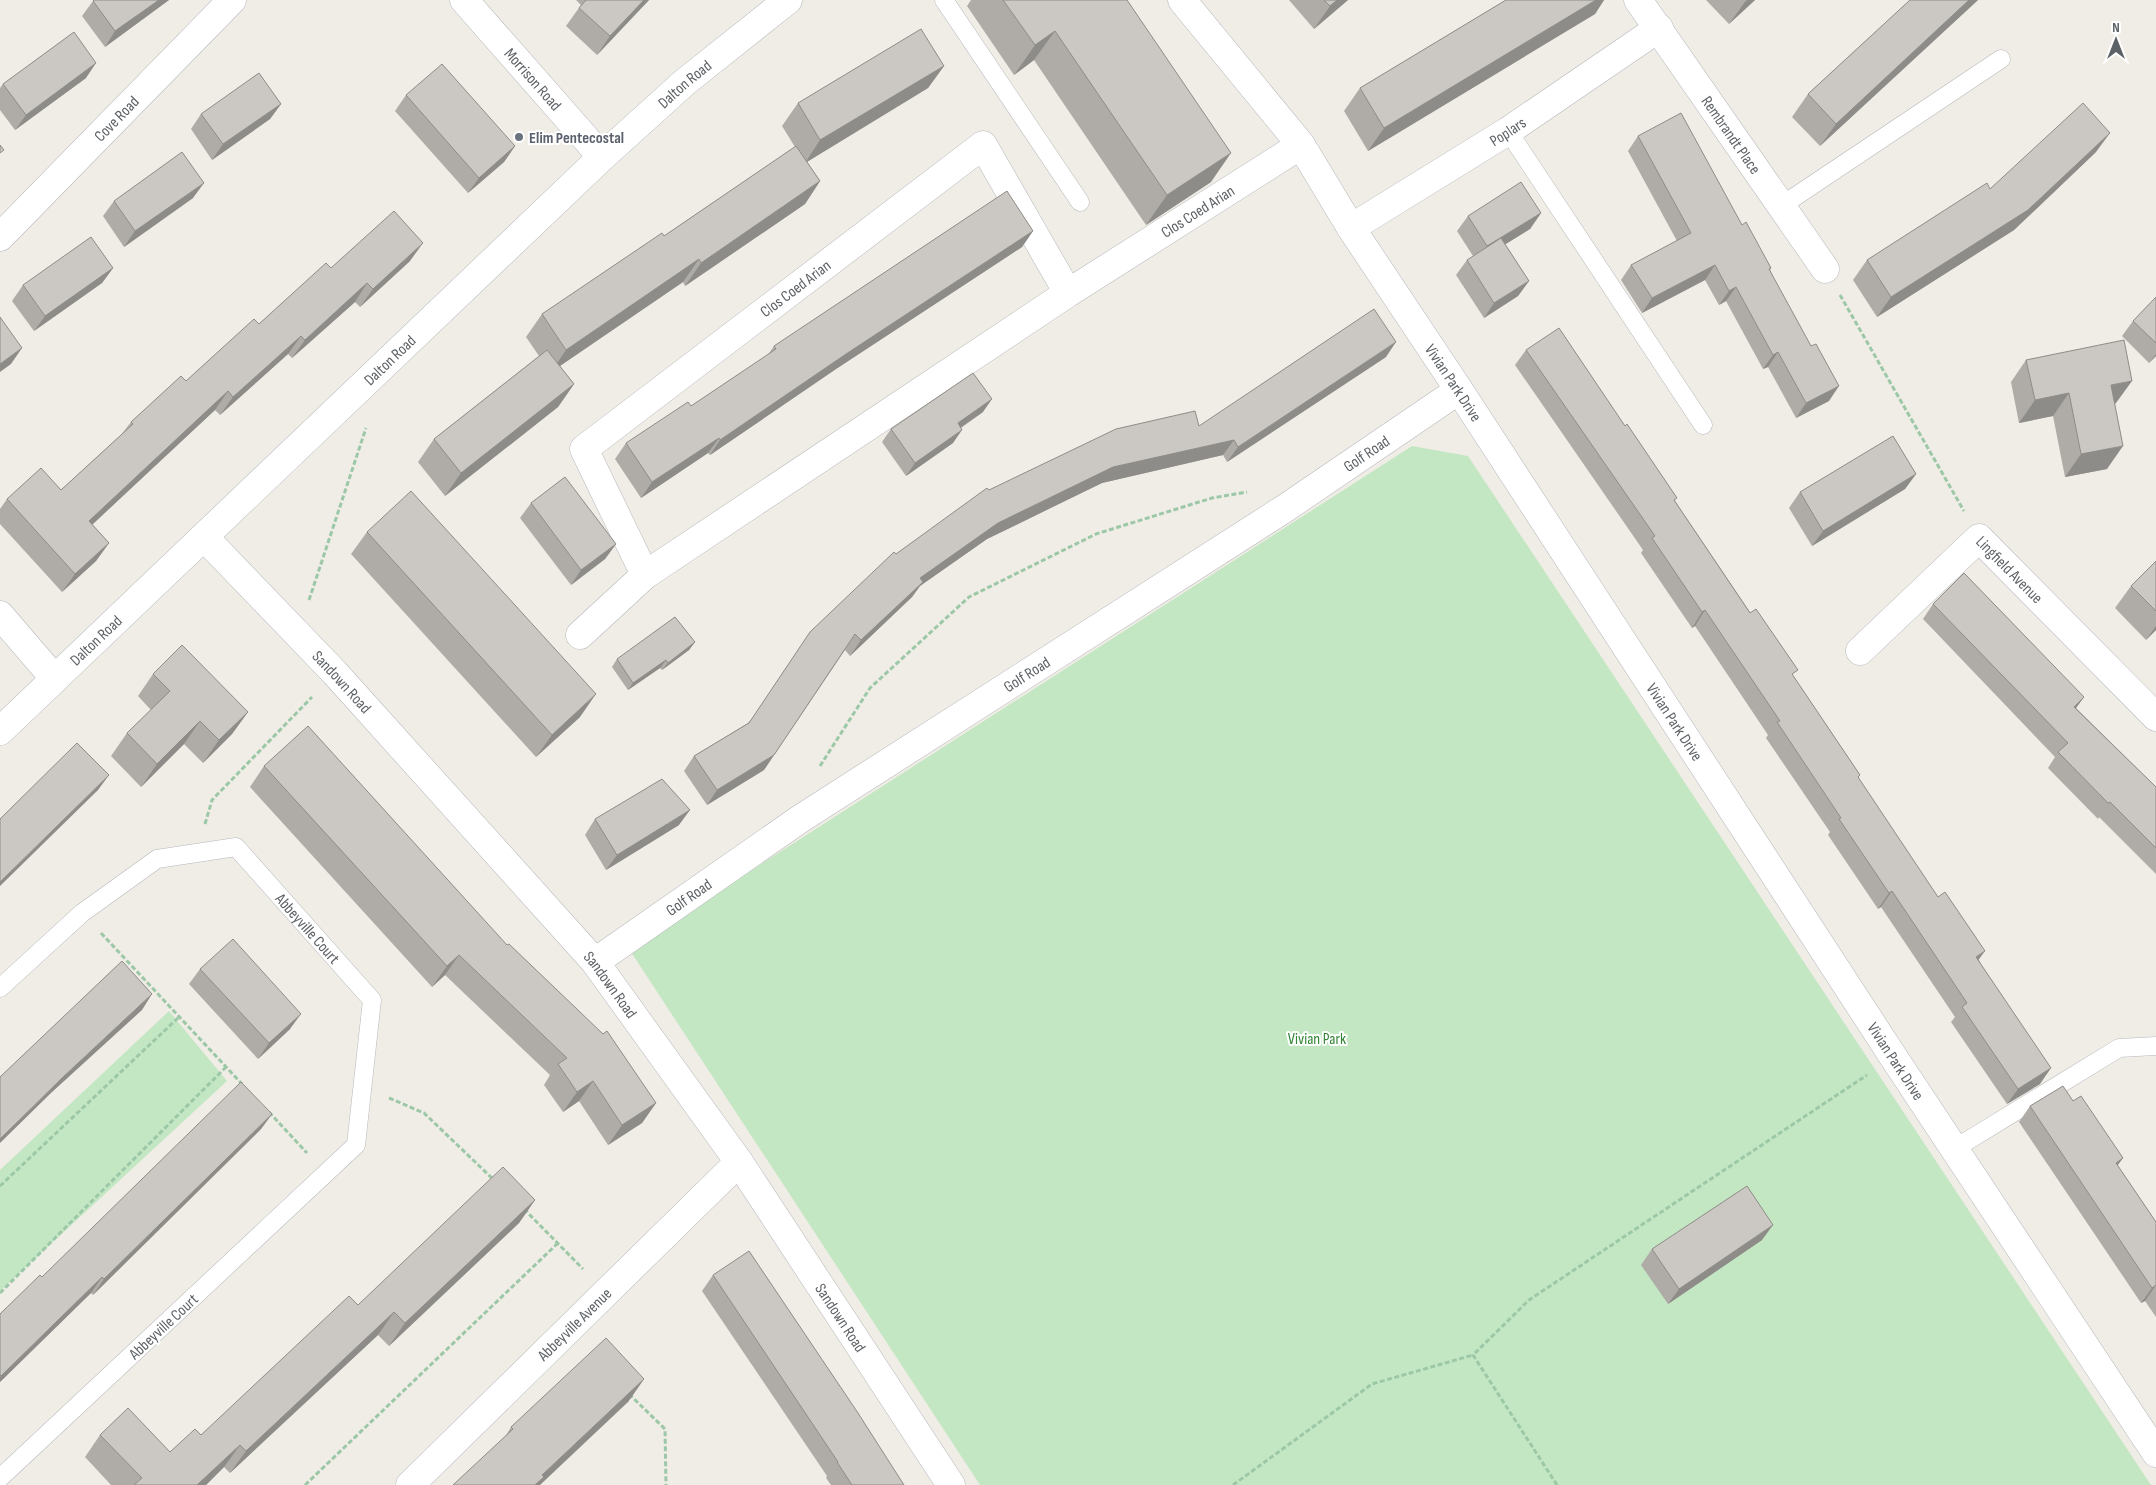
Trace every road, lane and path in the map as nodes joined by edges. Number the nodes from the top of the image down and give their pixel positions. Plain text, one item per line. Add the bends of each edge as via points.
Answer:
1 (232, 0) edge
2 (464, 0) edge
3 (788, 0) edge
4 (944, 0) edge
5 (1182, 0) edge
6 (1638, 0) edge
7 (1659, 28) junction
8 (2001, 59) dead end
9 (1508, 131) junction
10 (1301, 145) junction
11 (602, 157) junction
12 (1080, 202) dead end
13 (1782, 206) junction
14 (1351, 228) junction
15 (0, 237) edge
16 (1825, 268) joint
17 (1068, 292) junction
18 (360, 388) junction
19 (1460, 390) junction
20 (1703, 425) dead end
21 (1284, 509) junction
22 (204, 537) junction
23 (1979, 538) junction
24 (645, 575) junction
25 (0, 616) edge
26 (292, 628) junction
27 (580, 635) dead end
28 (1860, 650) dead end
29 (335, 673) junction
30 (55, 679) junction
31 (2156, 717) edge
32 (0, 731) edge
33 (818, 768) dead end
34 (196, 853) junction
35 (82, 913) junction
36 (595, 962) junction
37 (0, 988) edge
38 (179, 1017) junction
39 (2156, 1046) edge
40 (1894, 1058) junction
41 (226, 1067) junction
42 (363, 1086) junction
43 (246, 1088) edge
44 (266, 1109) edge
45 (1954, 1149) junction
46 (740, 1162) junction
47 (326, 1173) junction
48 (495, 1181) edge
49 (0, 1186) edge
50 (517, 1202) edge
51 (558, 1243) junction
52 (0, 1293) edge
53 (606, 1293) junction
54 (1473, 1355) junction
55 (622, 1388) edge
56 (2156, 1453) edge
57 (0, 1478) edge
58 (305, 1485) edge
59 (410, 1485) edge
60 (666, 1485) edge
61 (951, 1485) edge
62 (1233, 1485) edge
63 (1557, 1485) edge

1 - 15 street, Cove Road
2 - 11 street, Morrison Road
3 - 11 street, Dalton Road via 685,82
4 - 12 lane
5 - 10 street, Vivian Park Drive
6 - 7 street, Rembrandt Place
7 - 9 street, Poplars
7 - 13 street, Rembrandt Place
8 - 13 lane
9 - 14 street, Poplars
9 - 20 lane
10 - 14 street, Vivian Park Drive
10 - 17 street, Clos Coed Arian
11 - 18 street, Dalton Road
13 - 16 street, Rembrandt Place
14 - 19 street, Vivian Park Drive
16 - 23 path
17 - 24 street, Clos Coed Arian
17 - 24 street, Clos Coed Arian via 983,145 584,449
18 - 22 street, Dalton Road
18 - 26 path via 366,429 306,608
19 - 21 street, Golf Road
19 - 40 street, Vivian Park Drive
21 - 33 path via 1256,491 1212,498 1096,534 969,596 870,688
21 - 36 street, Golf Road via 800,819
22 - 26 street, Sandown Road
22 - 30 street, Dalton Road
23 - 28 street, Lingfield Avenue
23 - 31 street, Lingfield Avenue
24 - 27 street, Clos Coed Arian
25 - 30 street
26 - 29 street, Sandown Road
29 - 34 path via 212,800
29 - 36 street, Sandown Road
30 - 32 street, Dalton Road
34 - 35 lane, Abbeyville Court via 157,859
34 - 42 lane, Abbeyville Court via 236,847 372,1000
35 - 37 lane, Abbeyville Court
35 - 38 path
36 - 46 street, Sandown Road
38 - 41 path
38 - 49 path
39 - 45 lane via 2119,1048
40 - 45 street, Vivian Park Drive
40 - 54 path via 1529,1300
41 - 43 path
41 - 52 path
42 - 47 lane, Abbeyville Court via 356,1145
42 - 48 path via 424,1113
44 - 47 path
45 - 56 street, Vivian Park Drive
46 - 53 street, Abbeyville Avenue
46 - 61 street, Sandown Road
47 - 57 lane, Abbeyville Court
50 - 51 path
51 - 53 path
51 - 58 path
53 - 59 street, Abbeyville Avenue
54 - 62 path via 1372,1384
54 - 63 path
55 - 60 path via 665,1429

